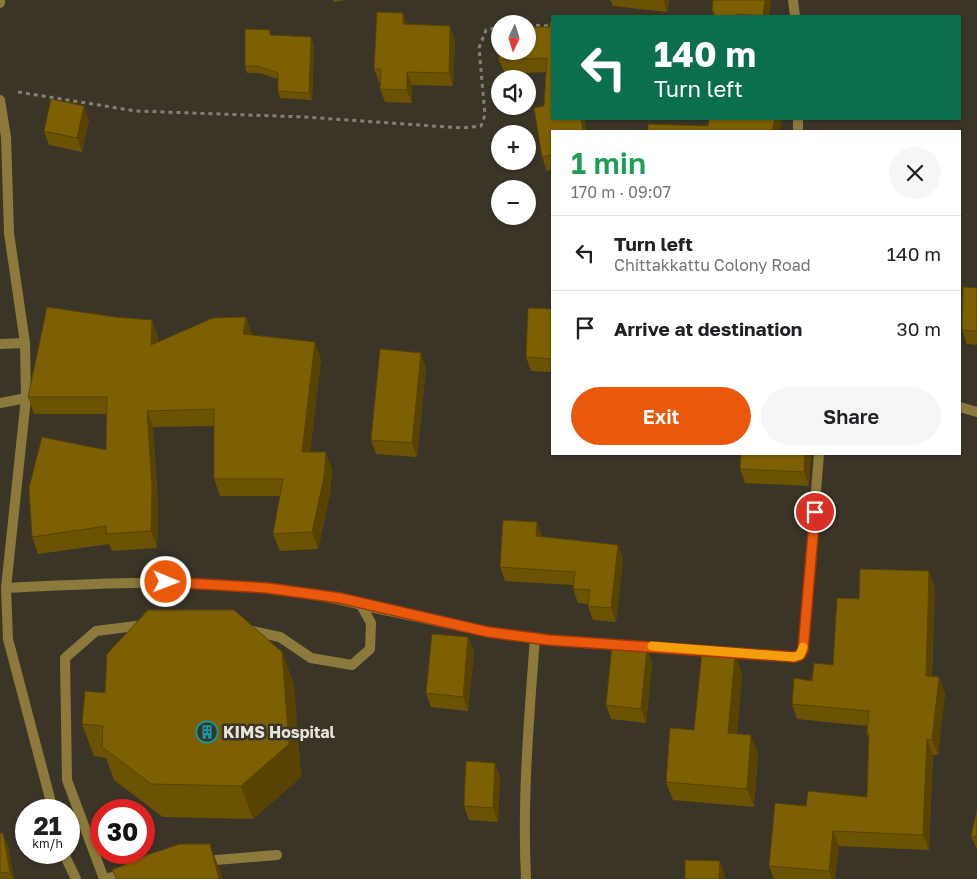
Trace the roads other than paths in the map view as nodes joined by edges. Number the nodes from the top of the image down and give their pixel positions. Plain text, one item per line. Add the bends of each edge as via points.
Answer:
1 (793, 0) edge
2 (795, 15) edge
3 (0, 100) edge
4 (3, 137) edge
5 (26, 343) junction
6 (0, 344) edge
7 (26, 398) junction
8 (0, 403) edge
9 (961, 407) edge
10 (977, 412) edge
11 (819, 455) edge
12 (6, 588) junction
13 (361, 605) junction
14 (152, 624) edge
15 (235, 628) edge
16 (535, 638) junction
17 (50, 799) edge
18 (277, 855) dead end
19 (195, 861) edge
20 (68, 864) edge
21 (140, 872) edge
22 (76, 879) edge
23 (103, 879) edge
24 (526, 879) edge

1 - 2 street
3 - 4 street
4 - 5 street via 10,233
5 - 6 street
5 - 7 street
7 - 8 street
7 - 12 street
9 - 10 street
11 - 16 street via 804,641 800,655
12 - 13 street via 131,581 201,582 340,598
12 - 17 street via 8,640
13 - 15 street via 371,623 370,649 352,664 311,658 280,637
13 - 16 street via 488,632
14 - 23 street via 96,631 65,658 67,780
16 - 24 street via 528,741
18 - 19 street
20 - 22 street
21 - 23 street

